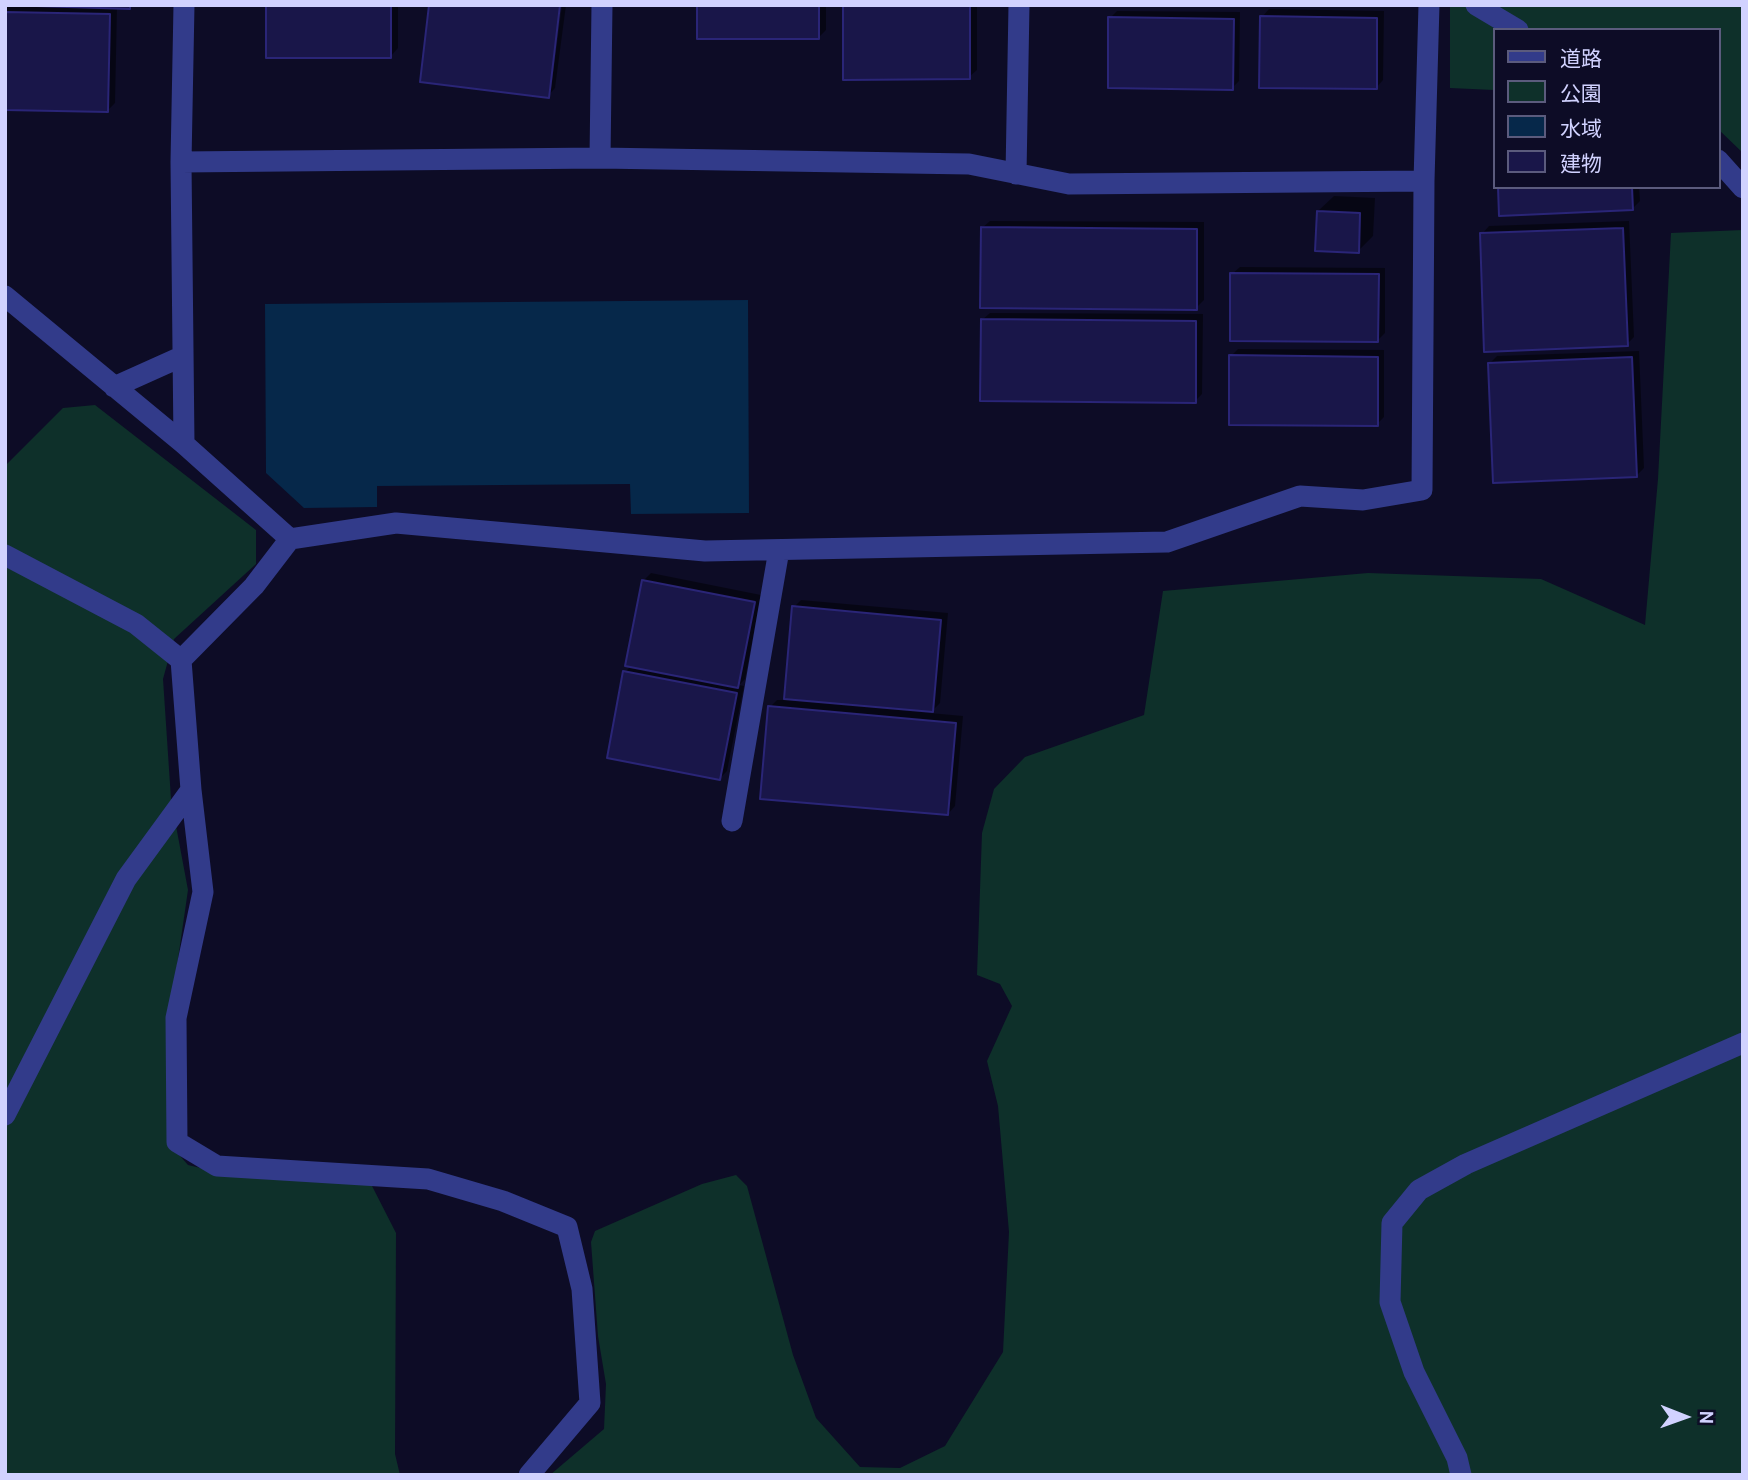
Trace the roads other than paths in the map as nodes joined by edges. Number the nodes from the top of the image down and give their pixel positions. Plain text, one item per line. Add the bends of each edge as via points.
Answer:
1 (184, 5) edge
2 (602, 5) edge
3 (1019, 5) edge
4 (1429, 5) edge
5 (1476, 5) edge
6 (1515, 28) edge
7 (600, 158) junction
8 (181, 162) junction
9 (1720, 162) edge
10 (1016, 174) junction
11 (1424, 181) junction
12 (1743, 188) edge
13 (5, 296) edge
14 (184, 356) junction
15 (114, 387) junction
16 (184, 444) junction
17 (290, 539) junction
18 (779, 550) junction
19 (5, 555) edge
20 (181, 660) junction
21 (191, 790) junction
22 (732, 821) dead end
23 (1743, 1043) edge
24 (5, 1115) edge
25 (529, 1475) edge
26 (1461, 1475) edge

1 - 8 street
2 - 7 street
3 - 10 street
4 - 11 street
5 - 6 street
7 - 8 street
7 - 10 street via 969,164
8 - 14 street
9 - 12 street
10 - 11 street via 1069,184
11 - 18 street via 1422,490 1363,500 1300,496 1167,542
13 - 15 street
14 - 15 street
14 - 16 street
15 - 16 street
16 - 17 street
17 - 18 street via 396,523 705,551
17 - 20 street via 254,586
18 - 22 street
19 - 20 street via 136,624
20 - 21 street
21 - 24 street via 126,879
21 - 25 street via 203,892 176,1018 177,1142 217,1166 429,1179 567,1227 582,1290 590,1403
23 - 26 street via 1466,1164 1419,1190 1392,1223 1391,1302 1413,1372 1457,1458

